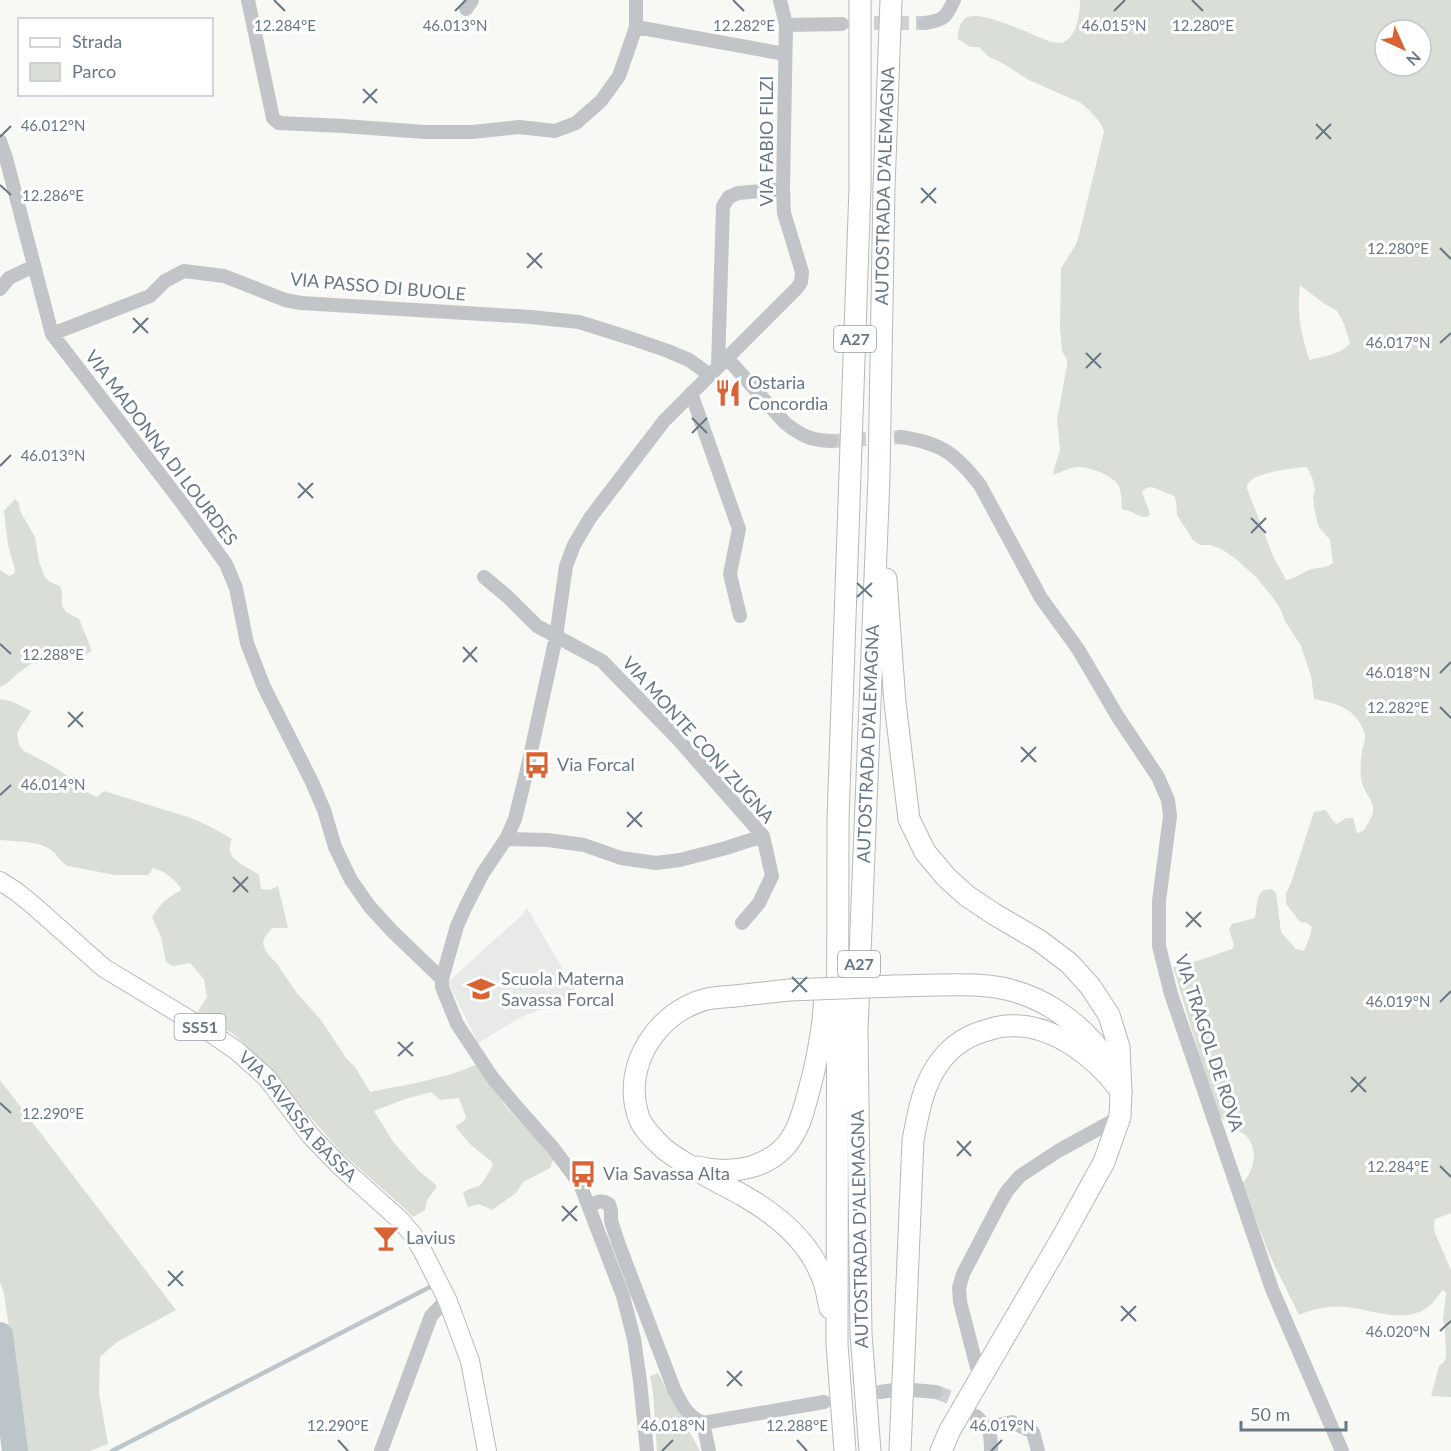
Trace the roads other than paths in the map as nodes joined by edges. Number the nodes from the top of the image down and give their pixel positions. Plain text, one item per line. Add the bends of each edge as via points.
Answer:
1 (248, 0) edge
2 (636, 0) edge
3 (780, 0) edge
4 (860, 0) edge
5 (891, 0) edge
6 (954, 0) edge
7 (925, 23) tunnel mouth
8 (842, 24) tunnel mouth
9 (786, 25) junction
10 (636, 27) junction
11 (785, 54) junction
12 (0, 141) edge
13 (783, 189) junction
14 (34, 266) junction
15 (0, 289) edge
16 (52, 334) junction
17 (718, 366) junction
18 (691, 393) junction
19 (901, 436) tunnel mouth
20 (831, 441) tunnel mouth
21 (879, 477) junction
22 (484, 577) dead end
23 (740, 616) dead end
24 (556, 637) junction
25 (838, 819) junction
26 (763, 836) junction
27 (506, 839) junction
28 (0, 881) edge
29 (742, 923) dead end
30 (442, 979) junction
31 (1121, 1091) junction
32 (1120, 1117) junction
33 (684, 1162) junction
34 (589, 1206) junction
35 (447, 1299) junction
36 (837, 1344) junction
37 (980, 1379) junction
38 (912, 1390) dead end
39 (936, 1392) tunnel mouth
40 (824, 1402) dead end
41 (976, 1416) tunnel mouth
42 (703, 1423) junction
43 (987, 1427) junction
44 (381, 1451) edge
45 (487, 1451) edge
46 (647, 1451) edge
47 (709, 1451) edge
48 (845, 1451) edge
49 (870, 1451) edge
50 (900, 1451) edge
51 (941, 1451) edge
52 (991, 1451) edge
53 (1038, 1451) edge
54 (1342, 1451) edge

1 - 10 street via 273,117 279,123 293,125 425,132 519,127 555,131 576,123 601,101 619,76
2 - 10 street
3 - 9 street, VIA FABIO FILZI
4 - 25 highway, AUTOSTRADA D'ALEMAGNA / A27 via 860,187
5 - 21 highway, AUTOSTRADA D'ALEMAGNA / A27
6 - 7 street via 940,20
8 - 9 street
9 - 11 street, VIA FABIO FILZI
10 - 11 street
11 - 13 street, VIA FABIO FILZI
12 - 14 street, VIA MADONNA DI LOURDES
13 - 17 street, VIA FABIO FILZI via 784,213 802,272 801,282
13 - 17 street via 738,193 723,206
14 - 15 street via 9,278
14 - 16 street, VIA MADONNA DI LOURDES
16 - 17 street, VIA PASSO DI BUOLE via 150,296 183,271 224,276 301,303 579,322 689,360
16 - 30 street, VIA MADONNA DI LOURDES via 226,564 236,588 247,643 264,687 312,782 351,880 370,907
17 - 18 street
17 - 20 street via 795,431 813,440
18 - 23 street via 739,529 730,574
18 - 24 street via 664,421 574,545 566,566
19 - 54 street, VIA TRAGOL DE ROVA via 940,447 967,468 980,485 1041,598 1078,648 1158,777 1168,800 1159,946 1171,994 1272,1289
21 - 31 highway, A27 via 895,703 909,819 925,852 967,896 1040,941 1069,963 1090,986 1109,1015 1119,1047
21 - 49 highway, AUTOSTRADA D'ALEMAGNA / A27 via 857,1030 861,1334
22 - 24 street, VIA MONTE CONI ZUGNA via 537,626
24 - 26 street, VIA MONTE CONI ZUGNA via 602,661 678,738
24 - 27 street via 515,819
25 - 33 highway, A27 via 826,899 825,1008 818,1061 792,1138 774,1157 757,1165 722,1171
25 - 36 highway, AUTOSTRADA D'ALEMAGNA / A27
26 - 27 street via 656,863 621,858 584,845
26 - 29 street, VIA MONTE CONI ZUGNA via 772,876 759,903
27 - 30 street via 466,906
28 - 35 main road, VIA SAVASSA BASSA / SS51 via 104,968 249,1060 310,1135 413,1235
30 - 34 street via 457,1024 492,1077 580,1184
31 - 32 highway, A27
31 - 33 highway, A27, bridge via 1092,1040 1072,1022 1015,991 988,986 895,986 789,990 707,999 686,1007 653,1034 635,1073 638,1115 661,1146
31 - 50 highway via 1078,1048 1023,1026 1005,1026 972,1035 953,1047 937,1066 921,1104 913,1140
32 - 37 highway, A27 via 1104,1162
32 - 37 street via 1020,1176 999,1205 963,1274 960,1288 960,1302
33 - 36 highway, A27 via 771,1213 797,1238 825,1285
34 - 42 street via 599,1201 609,1204 619,1245 674,1389 691,1417
34 - 46 street via 623,1296 634,1339
35 - 44 street via 431,1316
35 - 45 main road, VIA SAVASSA BASSA / SS51 via 470,1361
36 - 48 highway, AUTOSTRADA D'ALEMAGNA / A27
37 - 51 highway, A27
38 - 39 street
40 - 42 street
41 - 43 street
42 - 47 street
43 - 52 street
43 - 53 street via 1011,1422 1033,1432

